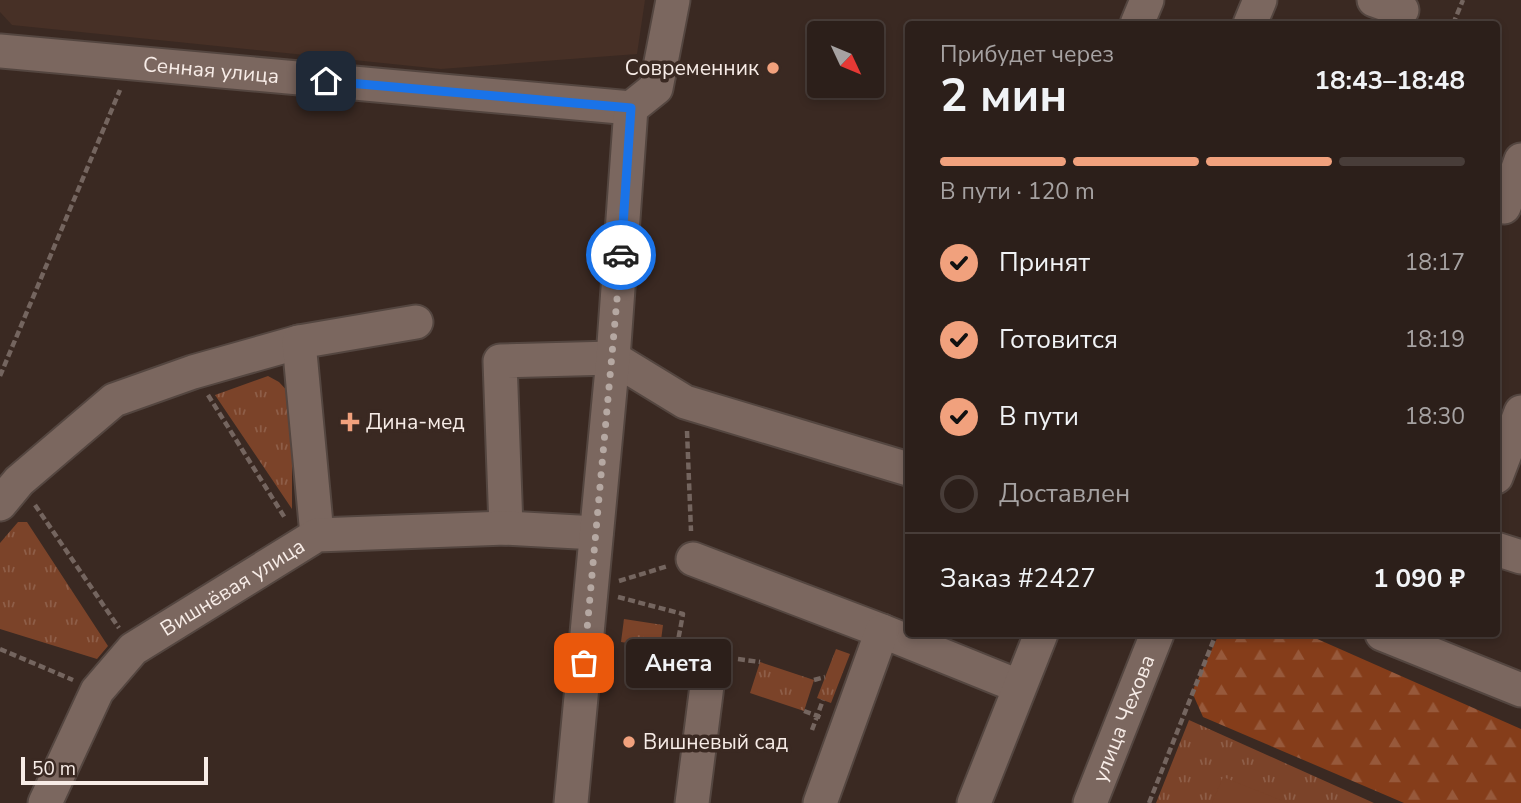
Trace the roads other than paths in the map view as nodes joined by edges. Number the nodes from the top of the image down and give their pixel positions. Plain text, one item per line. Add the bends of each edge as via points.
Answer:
1 (673, 0) edge
2 (1147, 0) edge
3 (1260, 0) edge
4 (1138, 21) edge
5 (1252, 21) edge
6 (0, 51) edge
7 (631, 108) junction
8 (1521, 160) edge
9 (1504, 207) dead end
10 (416, 322) dead end
11 (299, 342) junction
12 (613, 358) junction
13 (1521, 412) edge
14 (905, 459) edge
15 (1500, 467) edge
16 (10, 492) edge
17 (506, 528) junction
18 (596, 533) junction
19 (309, 539) junction
20 (1500, 550) edge
21 (1521, 557) edge
22 (693, 559) road end
23 (883, 631) junction
24 (1040, 637) edge
25 (1156, 637) edge
26 (1389, 637) edge
27 (710, 662) dead end
28 (1018, 686) junction
29 (1521, 690) edge
30 (45, 803) edge
31 (570, 803) edge
32 (692, 803) edge
33 (820, 803) edge
34 (974, 803) edge
35 (1090, 803) edge

1 - 7 street via 656,88
2 - 4 street
3 - 5 street
6 - 7 street, Сенная улица
7 - 12 street
8 - 9 street
10 - 11 street
11 - 16 street via 114,400
11 - 19 street
12 - 14 street via 685,402
12 - 17 street via 500,361
12 - 18 street
13 - 15 street
17 - 18 street, Вишнёвая улица
17 - 19 street, Вишнёвая улица
18 - 31 street
19 - 30 street, Вишнёвая улица via 133,649 97,691
20 - 21 street
22 - 23 street
23 - 28 street
23 - 33 street
24 - 28 street
25 - 35 street, улица Чехова
26 - 29 street
27 - 32 street
28 - 34 street

